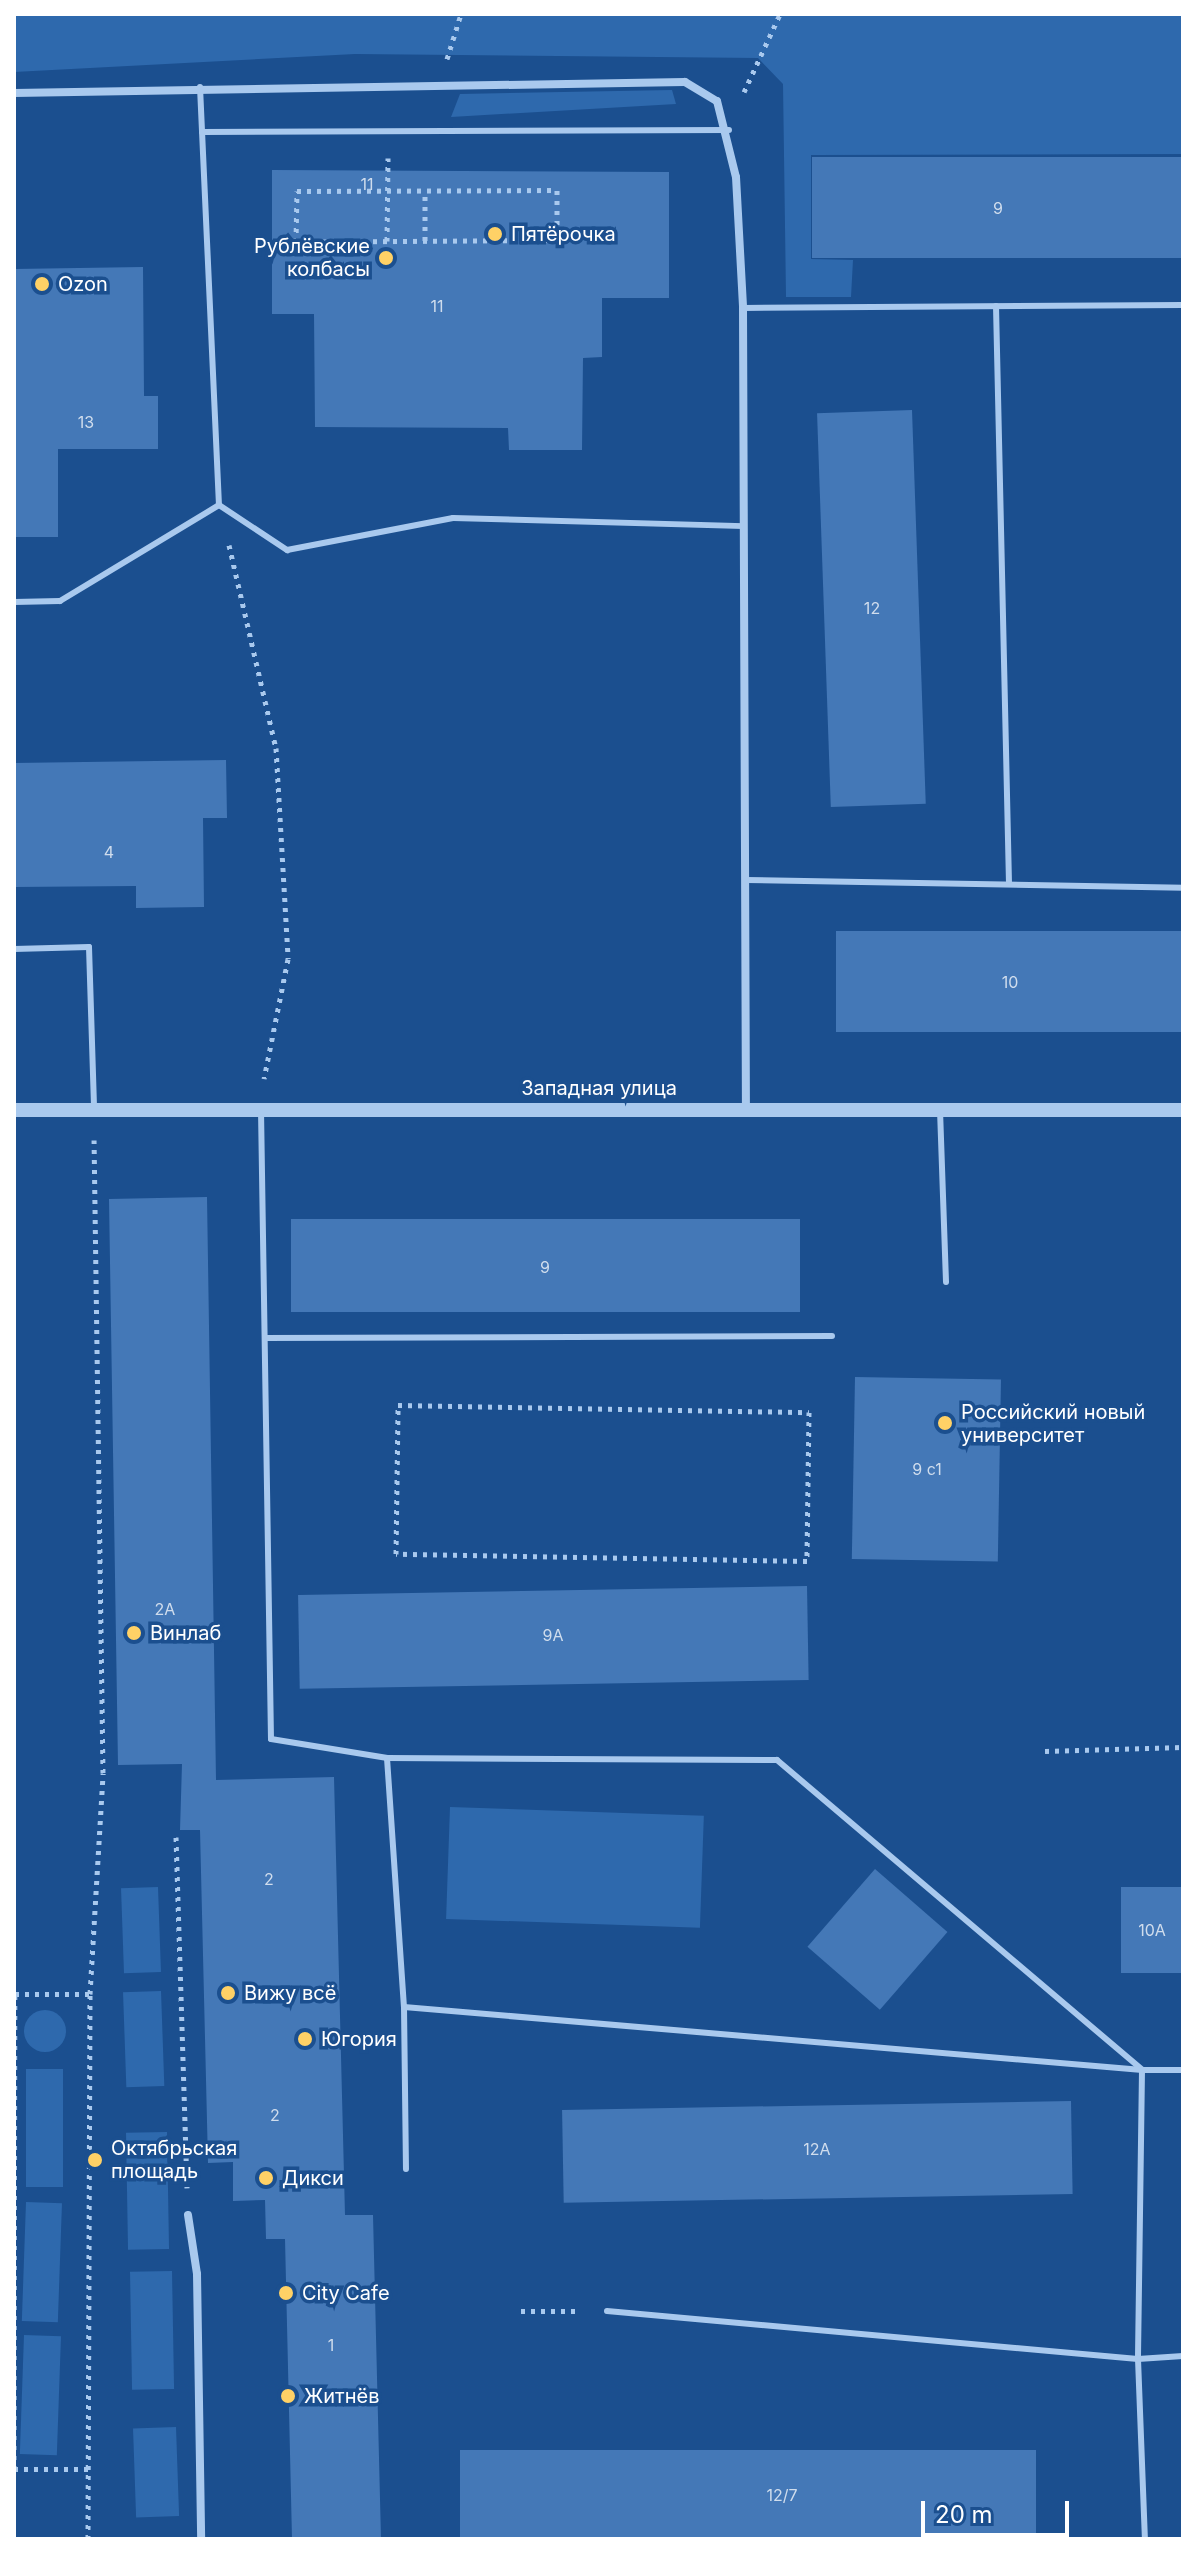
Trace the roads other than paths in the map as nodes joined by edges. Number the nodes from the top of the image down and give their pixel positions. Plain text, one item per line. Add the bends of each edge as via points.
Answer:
1 (200, 87) junction
2 (14, 93) edge
3 (729, 130) junction
4 (202, 132) junction
5 (1183, 305) edge
6 (996, 306) junction
7 (743, 308) junction
8 (219, 505) junction
9 (744, 526) junction
10 (14, 602) edge
11 (746, 880) junction
12 (1009, 882) junction
13 (1183, 888) edge
14 (14, 949) edge
15 (261, 1106) junction
16 (94, 1109) junction
17 (746, 1109) junction
18 (14, 1110) edge
19 (940, 1110) junction
20 (1183, 1110) edge
21 (946, 1282) dead end
22 (832, 1336) dead end
23 (265, 1338) junction
24 (387, 1758) junction
25 (404, 2007) junction
26 (1142, 2070) junction
27 (1183, 2070) edge
28 (406, 2169) dead end
29 (188, 2215) road end
30 (607, 2311) road end
31 (1183, 2356) edge
32 (1138, 2359) junction
33 (201, 2539) edge
34 (1145, 2539) edge

1 - 2 street
1 - 3 street via 685,82 717,101
1 - 4 lane
3 - 4 lane
3 - 7 street
4 - 8 lane
5 - 6 lane
6 - 7 lane
6 - 12 lane
7 - 9 street
8 - 9 lane via 287,550 453,518
8 - 10 lane via 60,601
9 - 11 street
11 - 12 lane
11 - 17 street
12 - 13 lane
14 - 16 lane via 89,947
15 - 16 street, Западная улица
15 - 17 street, Западная улица
15 - 23 lane
16 - 18 street, Западная улица
17 - 19 street, Западная улица
19 - 20 street, Западная улица
19 - 21 lane
22 - 23 lane
23 - 24 lane via 271,1739
24 - 25 lane
24 - 26 lane via 777,1760
25 - 26 lane
25 - 28 lane
26 - 27 lane
26 - 32 lane
29 - 33 street via 197,2274
30 - 32 lane
31 - 32 lane
32 - 34 lane

